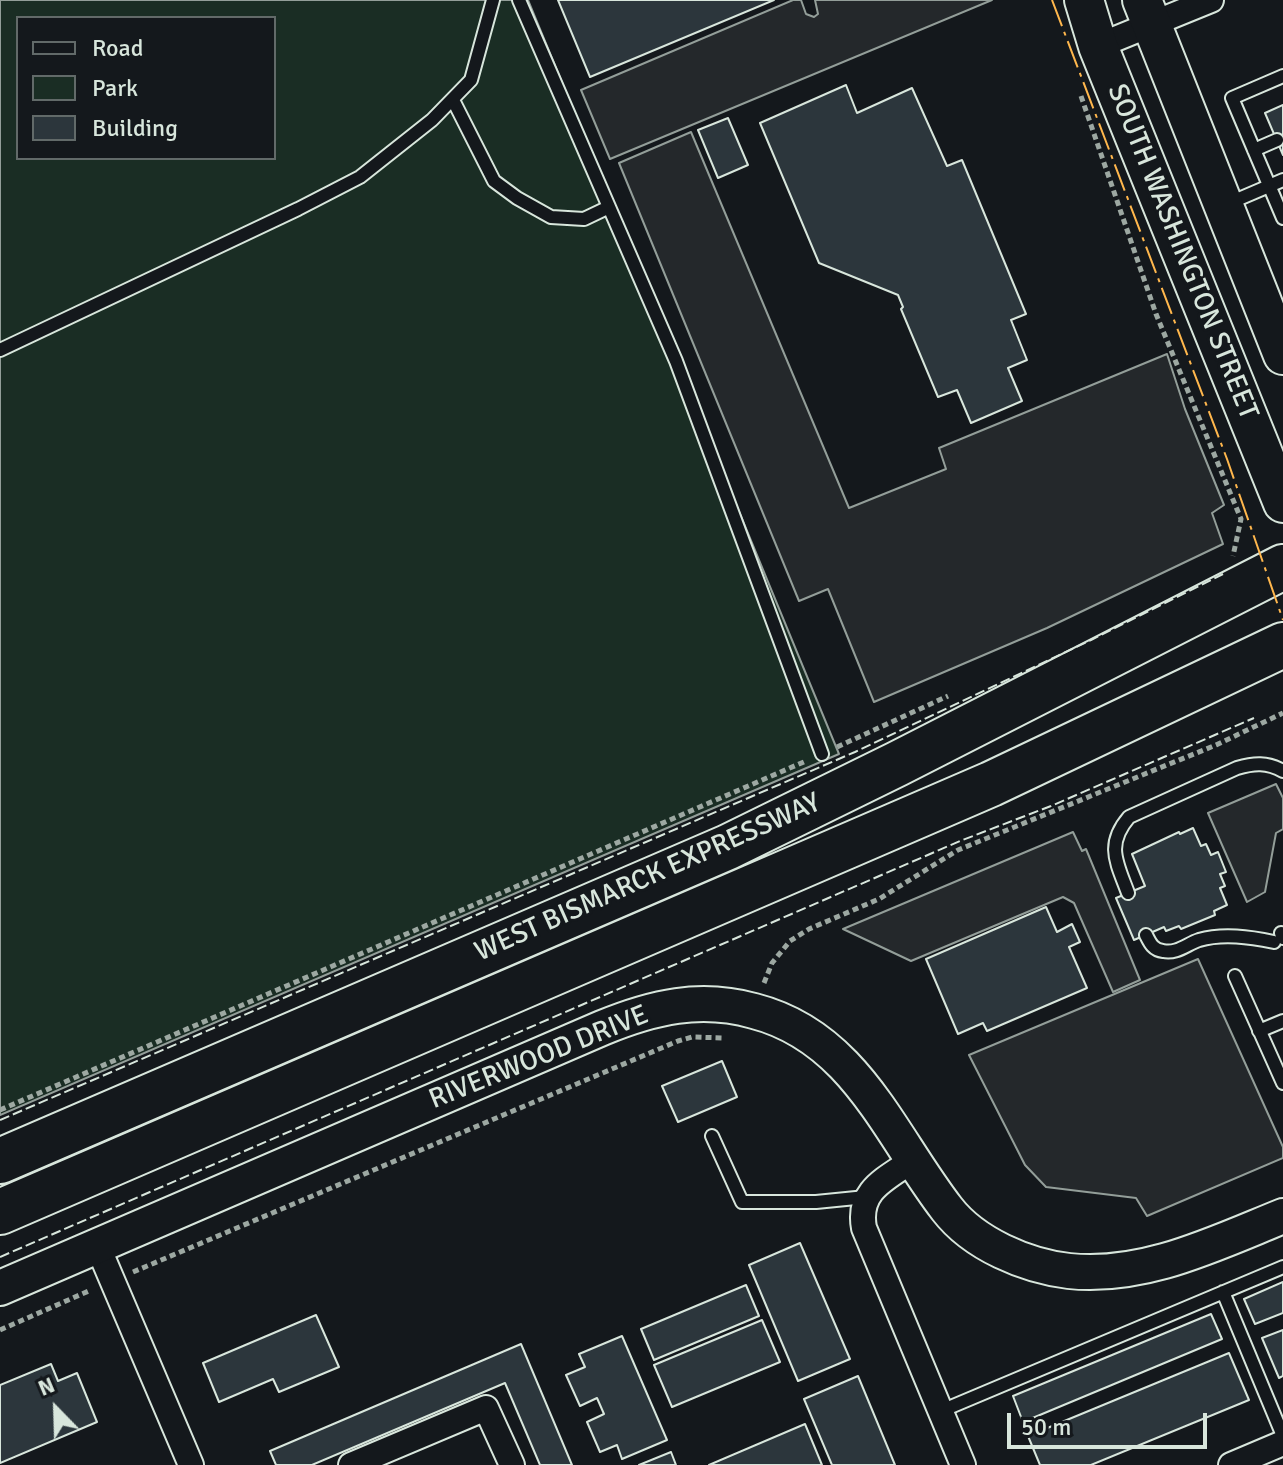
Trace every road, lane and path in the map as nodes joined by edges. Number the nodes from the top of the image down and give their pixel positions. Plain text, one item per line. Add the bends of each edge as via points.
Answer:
1 (493, 0) edge
2 (519, 0) edge
3 (1084, 0) edge
4 (1211, 0) edge
5 (1147, 12) edge
6 (1098, 46) junction
7 (1283, 76) edge
8 (453, 100) junction
9 (1277, 140) dead end
10 (1254, 150) junction
11 (1283, 180) edge
12 (1269, 186) junction
13 (1224, 205) junction
14 (607, 208) junction
15 (1282, 212) edge
16 (0, 350) edge
17 (1283, 355) edge
18 (1283, 503) edge
19 (1283, 567) edge
20 (1283, 645) edge
21 (1283, 713) edge
22 (822, 754) dead end
23 (1283, 771) edge
24 (1128, 893) dead end
25 (1146, 935) dead end
26 (1279, 938) edge
27 (1235, 976) dead end
28 (756, 1011) junction
29 (1283, 1021) edge
30 (1259, 1031) junction
31 (1283, 1083) edge
32 (712, 1136) dead end
33 (913, 1160) junction
34 (0, 1161) edge
35 (866, 1197) junction
36 (0, 1212) edge
37 (1283, 1216) edge
38 (98, 1247) junction
39 (1283, 1267) edge
40 (113, 1281) junction
41 (0, 1288) edge
42 (1223, 1292) junction
43 (0, 1330) edge
44 (941, 1411) junction
45 (1283, 1436) edge
46 (1283, 1443) edge
47 (191, 1465) edge
48 (351, 1465) edge
49 (512, 1465) edge
50 (963, 1465) edge
51 (1231, 1465) edge

1 - 8 lane via 471,80
2 - 14 lane
3 - 6 main road, SOUTH WASHINGTON STREET
4 - 5 street
5 - 6 street
5 - 13 main road, SOUTH WASHINGTON STREET
6 - 18 main road, SOUTH WASHINGTON STREET
7 - 10 lane via 1232,98
8 - 14 lane via 494,181 517,198 551,217 584,219
8 - 16 lane via 360,177
9 - 10 lane
10 - 12 lane
11 - 12 lane
12 - 13 lane
12 - 15 lane
13 - 17 main road, SOUTH WASHINGTON STREET
14 - 22 lane via 676,361
19 - 34 highway, WEST BISMARCK EXPRESSWAY via 728,847
20 - 36 highway, WEST BISMARCK EXPRESSWAY via 991,784
21 - 28 path via 958,850 879,899 809,929 790,941 772,963
23 - 24 lane via 1266,764 1237,768 1129,817 1114,843
25 - 26 lane via 1151,946 1165,952 1221,937
27 - 30 lane
28 - 33 street, RIVERWOOD DRIVE via 792,1024 836,1056 870,1095
28 - 38 street, RIVERWOOD DRIVE via 710,1003 642,1012
28 - 40 path via 748,1042 678,1041
29 - 30 lane
30 - 31 lane
32 - 35 lane via 742,1202
33 - 35 street
33 - 37 street, RIVERWOOD DRIVE via 948,1211 970,1230 1020,1259 1058,1269 1099,1272 1166,1261
35 - 44 street via 864,1228
38 - 40 street
38 - 41 street, RIVERWOOD DRIVE
39 - 42 lane
40 - 43 path
40 - 47 street
42 - 44 lane
42 - 45 lane
44 - 50 street
46 - 51 street
48 - 49 street via 486,1408

